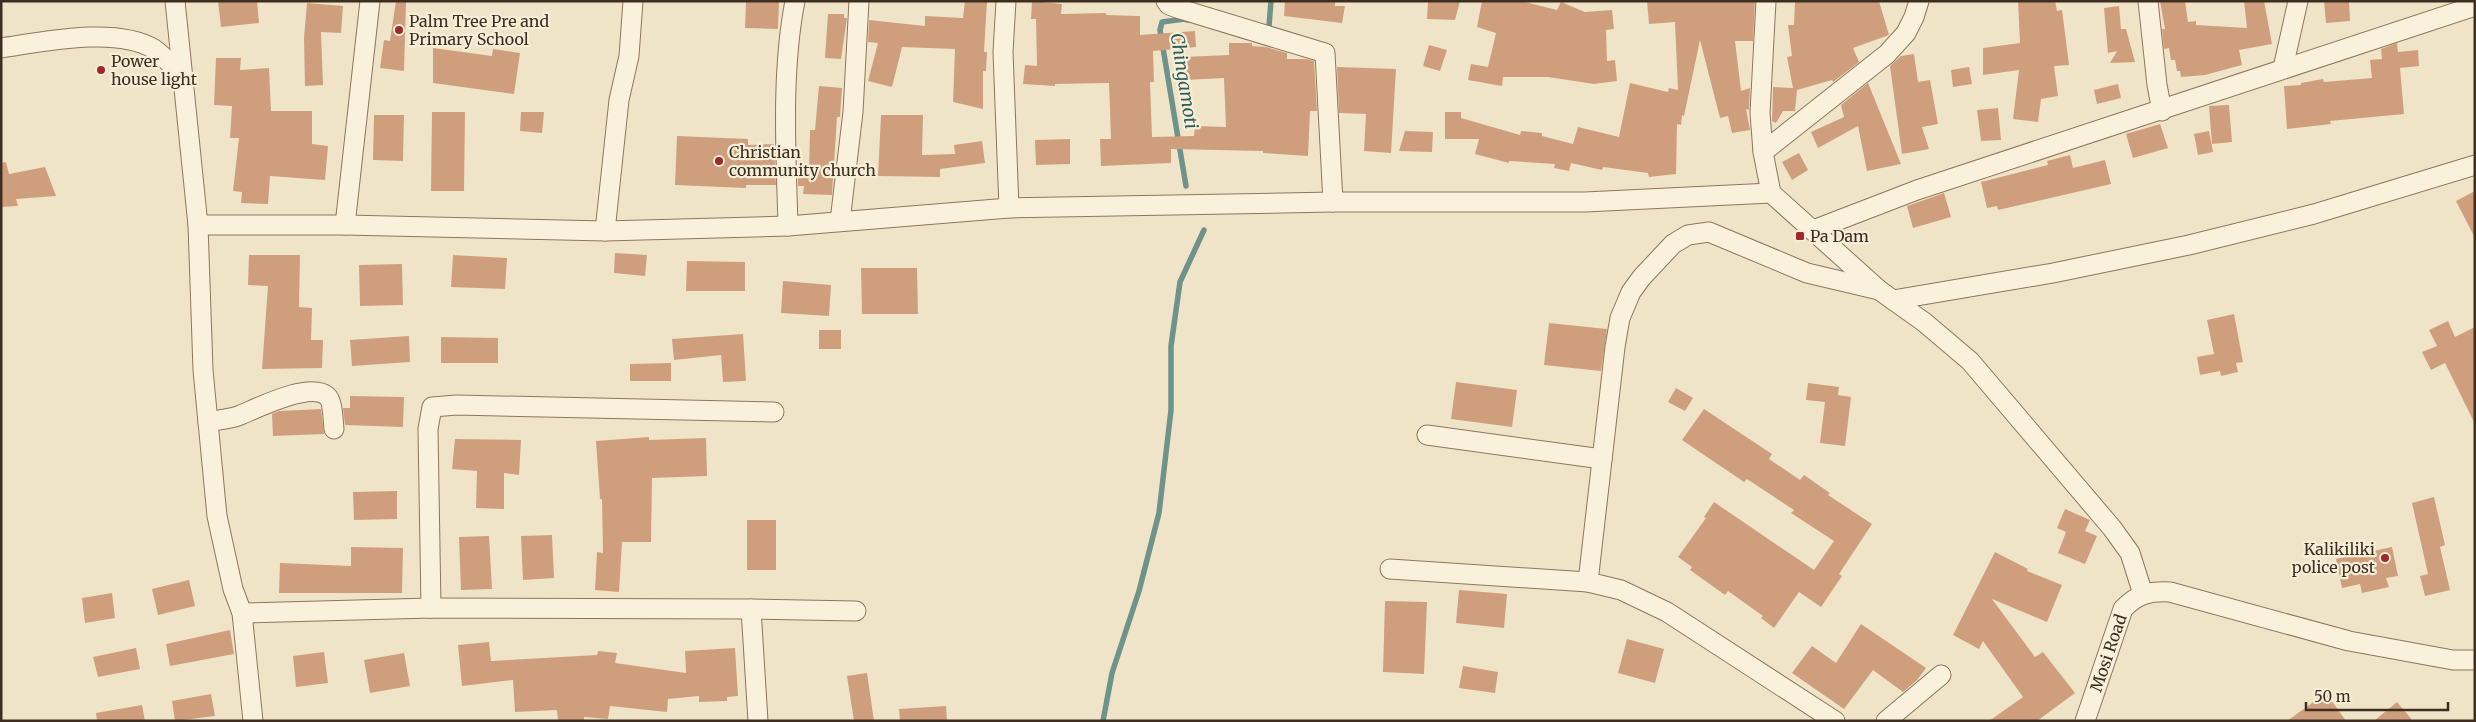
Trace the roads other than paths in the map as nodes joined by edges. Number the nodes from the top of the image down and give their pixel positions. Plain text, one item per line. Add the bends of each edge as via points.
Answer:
1 (175, 1) edge
2 (370, 1) edge
3 (633, 1) edge
4 (795, 1) edge
5 (859, 1) edge
6 (1006, 1) edge
7 (1166, 1) edge
8 (1766, 1) edge
9 (1919, 1) edge
10 (2148, 1) edge
11 (2298, 1) edge
12 (2475, 6) edge
13 (1, 48) edge
14 (2283, 68) junction
15 (184, 79) junction
16 (2162, 111) junction
17 (1763, 152) junction
18 (2475, 165) edge
19 (1771, 193) junction
20 (1333, 202) junction
21 (1009, 208) junction
22 (840, 221) junction
23 (198, 225) junction
24 (345, 225) junction
25 (788, 226) junction
26 (1813, 230) junction
27 (605, 231) junction
28 (1886, 295) junction
29 (774, 412) dead end
30 (208, 422) junction
31 (334, 429) dead end
32 (1427, 436) dead end
33 (1602, 459) junction
34 (1390, 569) dead end
35 (1588, 582) junction
36 (2143, 594) junction
37 (431, 608) junction
38 (751, 610) junction
39 (856, 611) dead end
40 (242, 613) junction
41 (2475, 660) edge
42 (1941, 675) dead end
43 (253, 721) edge
44 (758, 721) edge
45 (1835, 721) edge
46 (1886, 721) edge
47 (2085, 721) edge

1 - 15 street
2 - 24 street
3 - 27 street via 629,56 620,100
4 - 25 street via 786,100
5 - 22 street via 853,112
6 - 21 street via 1003,52
7 - 20 street via 1180,9 1325,53
8 - 17 street via 1760,112
9 - 17 street via 1906,33 1887,54
10 - 16 street
11 - 14 street
12 - 14 street
13 - 15 street via 81,37 142,43 155,50
14 - 16 street
15 - 23 street
16 - 26 street via 1917,190
17 - 19 street
18 - 28 street via 2314,214 2189,245 2053,273
19 - 20 street via 1584,202
19 - 26 street
20 - 21 street
21 - 22 street
22 - 25 street
23 - 24 street
23 - 30 street
24 - 27 street
25 - 27 street
26 - 28 street
28 - 33 street via 1807,273 1709,232 1688,235 1673,244 1642,276 1620,318
28 - 36 street via 1970,361 2029,429 2130,553
29 - 37 street via 467,405 432,407 428,429
30 - 31 street via 237,416 276,398 320,393 330,401
30 - 40 street via 218,516 233,589
32 - 33 street
33 - 35 street
34 - 35 street
35 - 45 street via 1621,590 1666,612
36 - 41 street via 2170,592 2349,641 2453,660
36 - 47 street, Mosi Road via 2123,608
37 - 38 street
37 - 40 street
38 - 39 street
38 - 44 street
40 - 43 street
42 - 46 street

